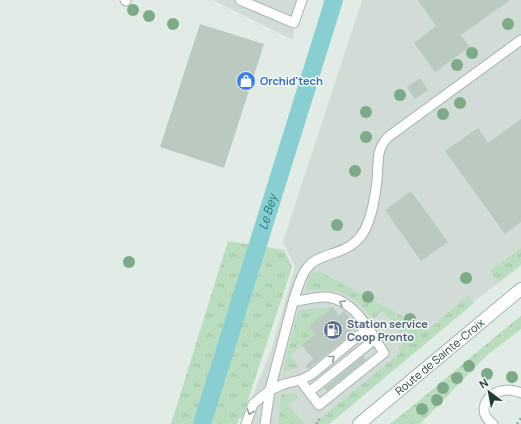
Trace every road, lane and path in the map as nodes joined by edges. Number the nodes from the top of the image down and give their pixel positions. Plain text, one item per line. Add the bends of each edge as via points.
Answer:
1 (240, 0) edge
2 (302, 0) edge
3 (521, 40) edge
4 (521, 289) edge
5 (293, 302) junction
6 (368, 328) junction
7 (375, 339) junction
8 (300, 380) junction
9 (270, 390) junction
10 (309, 392) junction
11 (521, 393) edge
12 (521, 418) edge
13 (246, 424) edge
14 (266, 424) edge
15 (359, 424) edge
16 (493, 424) edge
17 (517, 424) edge

1 - 2 lane via 294,23
3 - 5 lane via 388,137 379,151 375,187 364,232 350,247 308,266
4 - 15 main road, Route de Sainte-Croix
6 -> 5 lane via 354,311 341,301 327,297
5 - 9 lane
6 - 7 lane
8 -> 6 lane via 311,375
7 - 10 lane
7 - 10 lane via 384,353 320,405
8 - 9 lane
8 - 10 lane
9 -> 13 lane via 253,404
9 - 14 lane
11 - 16 lane via 510,389 492,394 486,402 485,412
12 - 17 path

